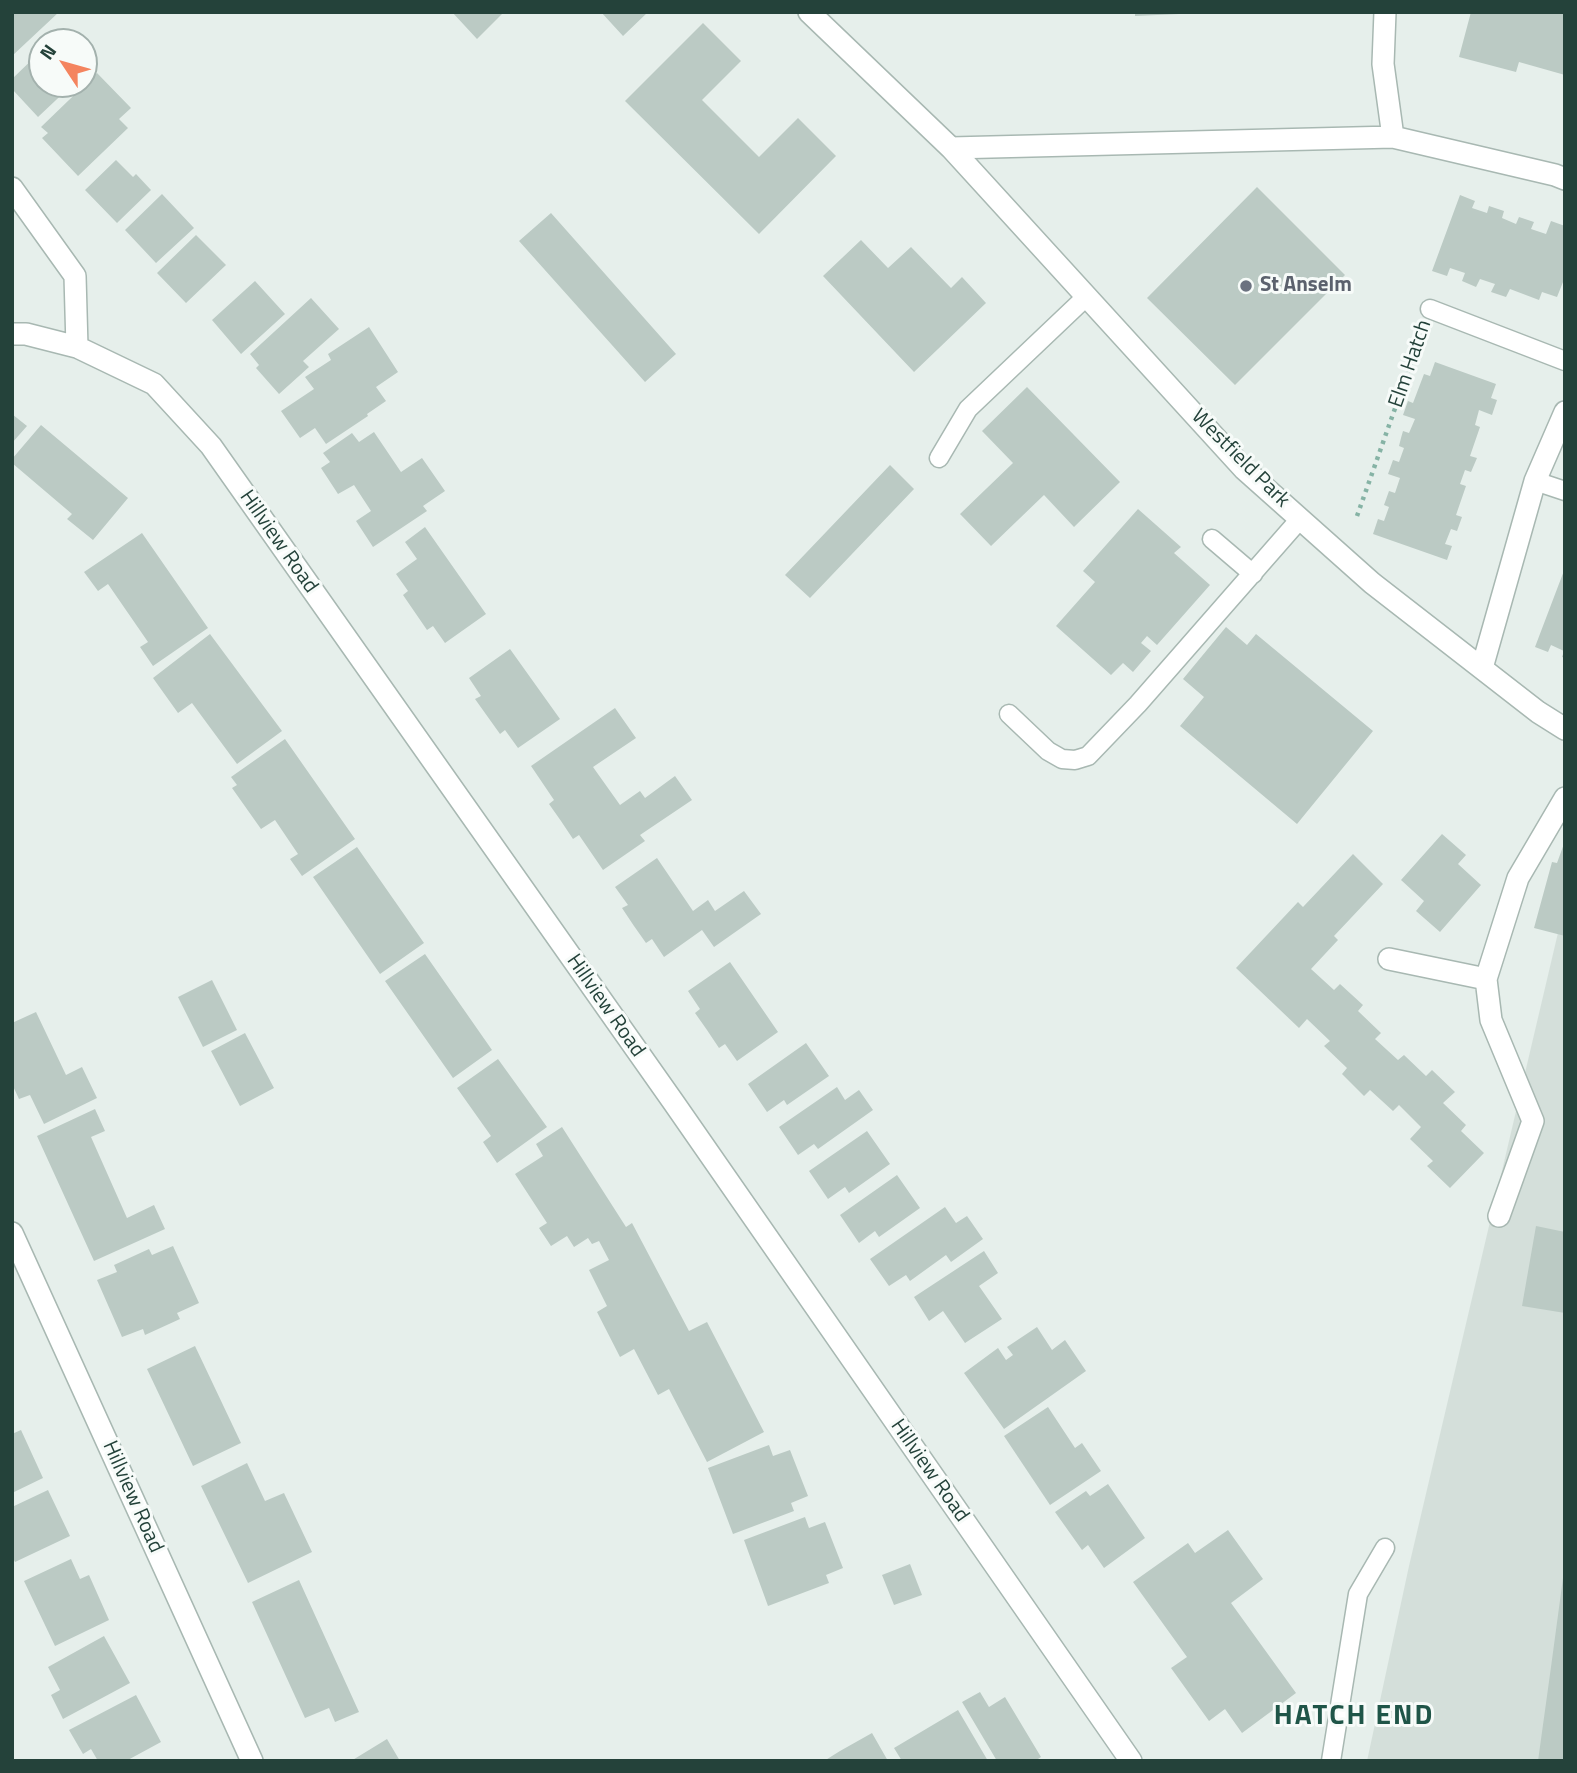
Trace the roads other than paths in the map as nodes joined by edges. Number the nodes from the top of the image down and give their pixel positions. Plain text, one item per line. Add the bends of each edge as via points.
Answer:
1 (809, 12) edge
2 (1385, 12) edge
3 (1393, 137) junction
4 (951, 148) junction
5 (1565, 179) edge
6 (12, 187) edge
7 (1087, 296) junction
8 (1430, 309) road end
9 (12, 334) edge
10 (77, 347) junction
11 (1565, 361) edge
12 (1565, 412) edge
13 (939, 458) dead end
14 (1535, 481) junction
15 (1565, 491) edge
16 (1300, 519) junction
17 (1212, 539) dead end
18 (1253, 575) junction
19 (1482, 668) junction
20 (1009, 714) dead end
21 (1565, 729) edge
22 (1565, 798) edge
23 (1389, 959) dead end
24 (1486, 979) junction
25 (1499, 1216) dead end
26 (12, 1233) edge
27 (1385, 1548) dead end
28 (252, 1761) edge
29 (1131, 1761) edge
30 (1331, 1761) edge

1 - 4 street, Westfield Park
2 - 3 street via 1383,64
3 - 4 street
3 - 5 street
4 - 7 street, Westfield Park
6 - 10 street via 75,276
7 - 13 lane via 968,409
7 - 16 street, Westfield Park via 1244,468
8 - 11 lane, Elm Hatch
9 - 10 street, Hillview Road
10 - 29 street, Hillview Road via 154,384 211,446
12 - 14 street
14 - 15 lane
14 - 19 street
16 - 18 lane
16 - 19 street, Westfield Park via 1371,583
17 - 18 lane
18 - 20 lane via 1088,756 1062,759
19 - 21 street, Westfield Park
22 - 24 street via 1518,878
23 - 24 street
24 - 25 street via 1491,1020 1532,1121
26 - 28 street, Hillview Road
27 - 30 lane via 1358,1594

